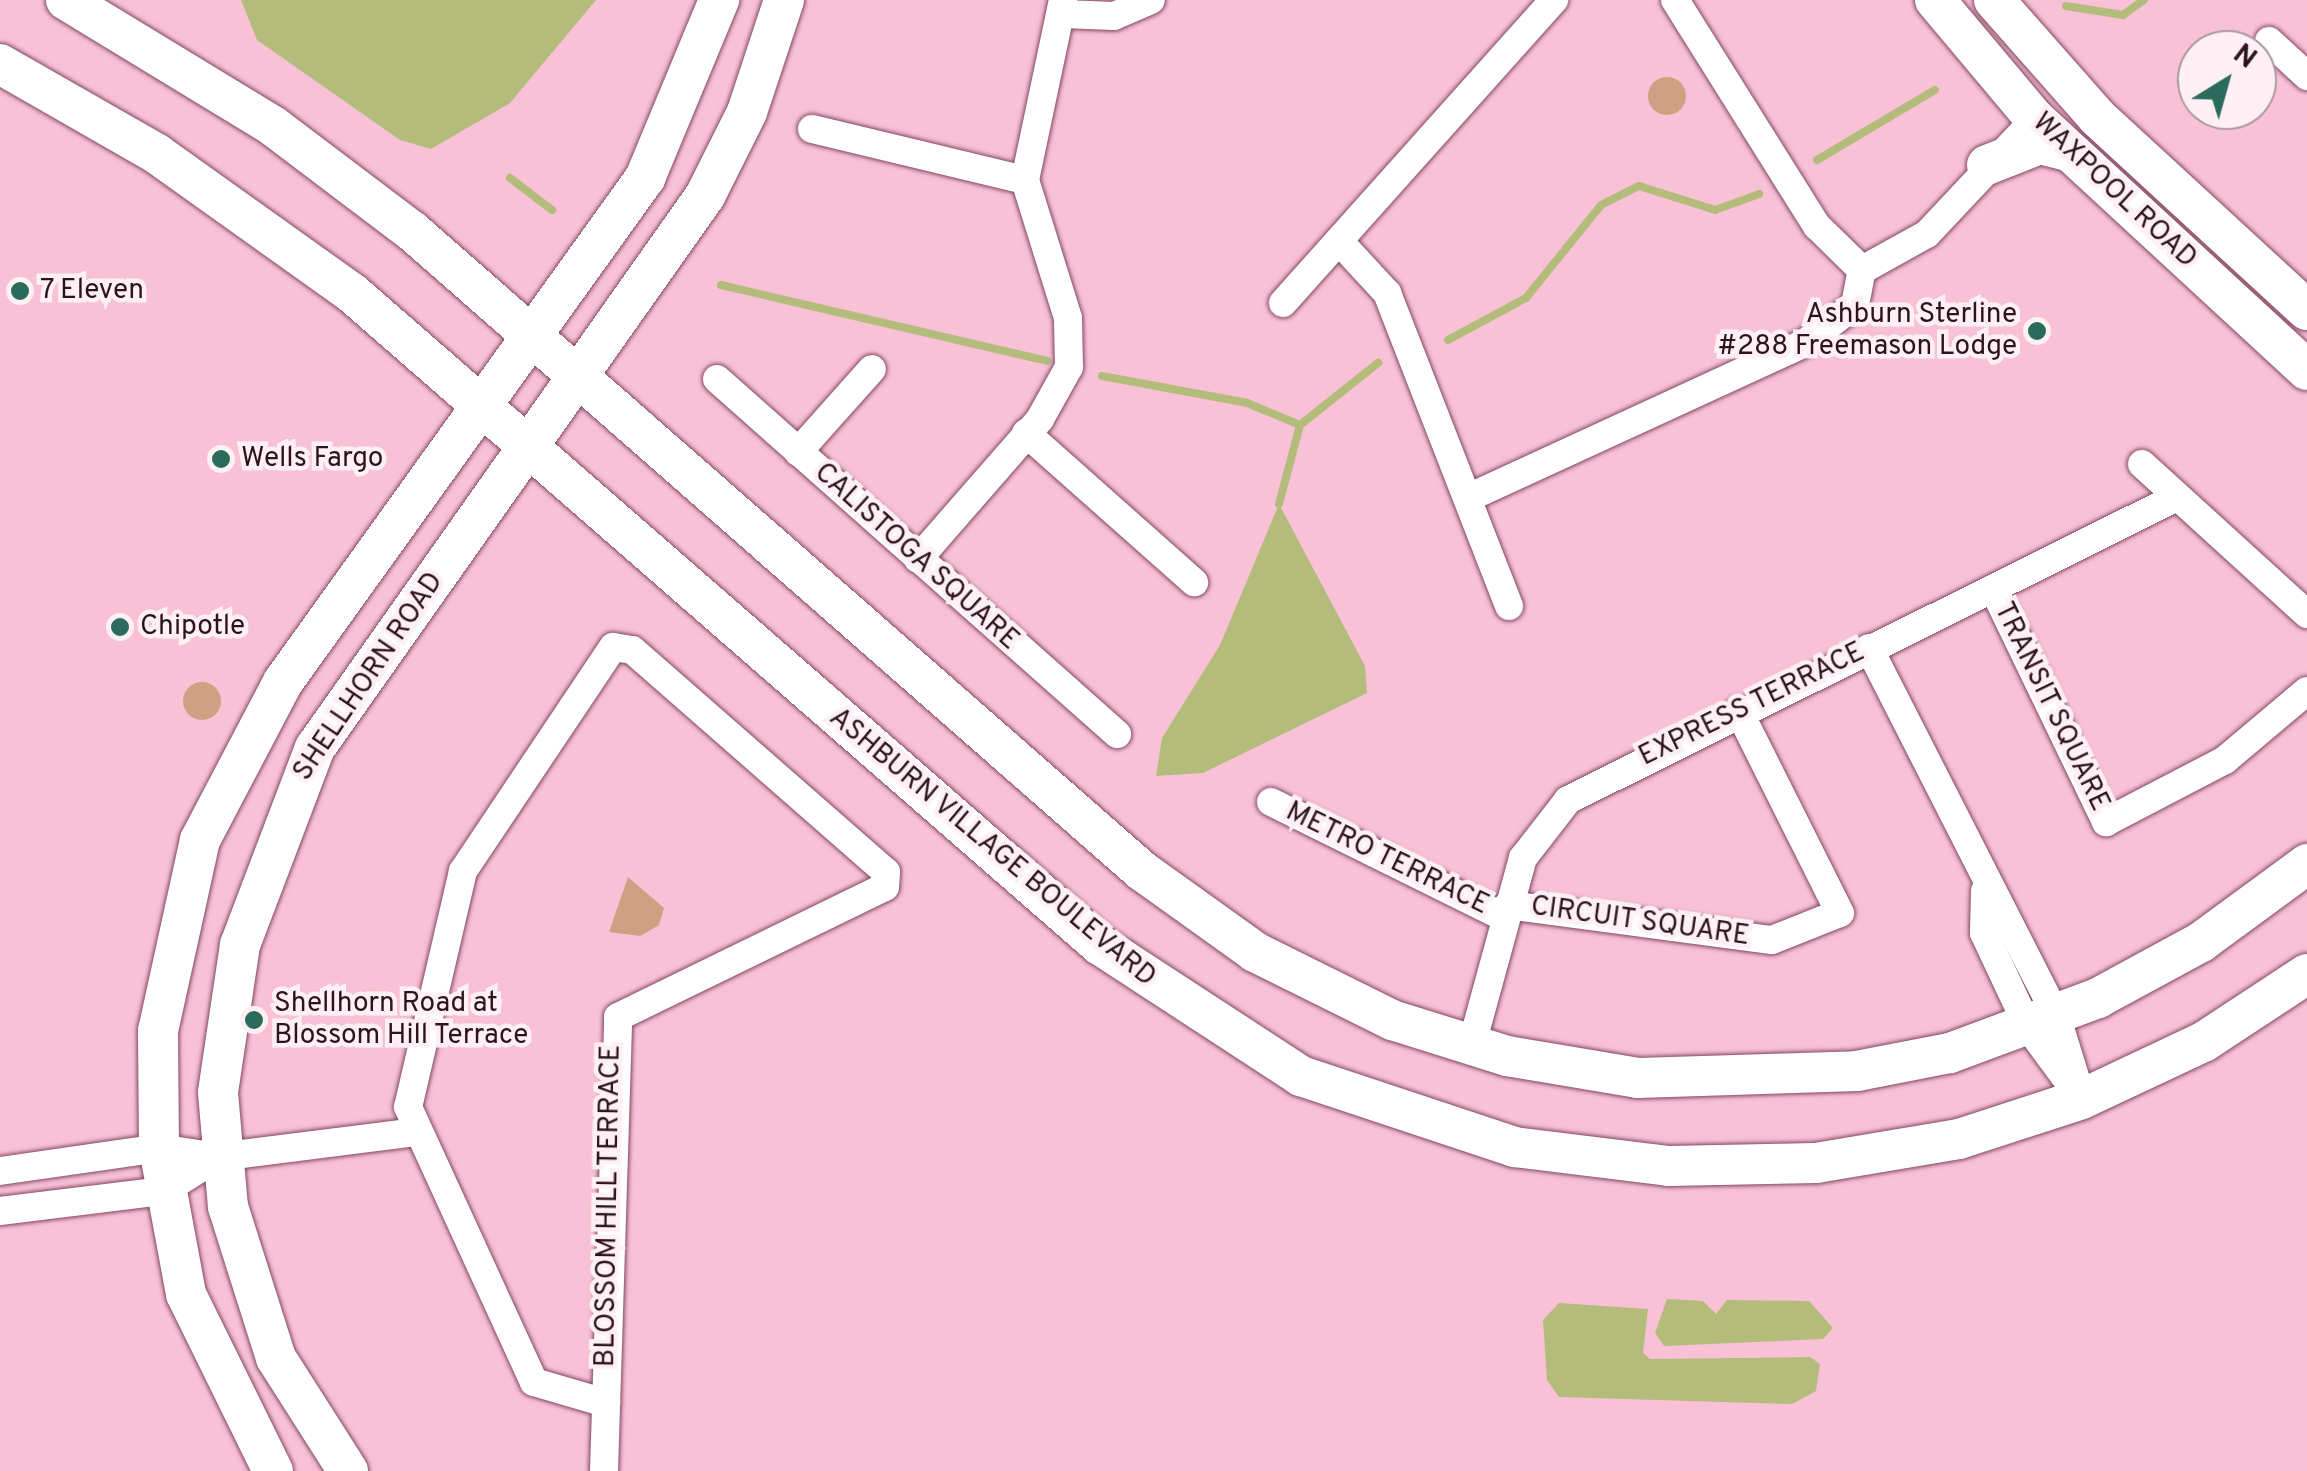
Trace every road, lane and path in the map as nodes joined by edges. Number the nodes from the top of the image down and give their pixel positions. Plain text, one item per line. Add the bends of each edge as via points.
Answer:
1 (66, 0) edge
2 (720, 0) edge
3 (784, 0) edge
4 (1151, 0) edge
5 (1554, 0) edge
6 (1676, 0) edge
7 (1935, 0) edge
8 (1994, 0) edge
9 (1063, 7) edge
10 (2277, 48) edge
11 (0, 64) edge
12 (2307, 76) edge
13 (2034, 119) junction
14 (812, 129) dead end
15 (2128, 145) junction
16 (2070, 151) junction
17 (1986, 166) junction
18 (1026, 180) junction
19 (1339, 241) junction
20 (1862, 270) junction
21 (1283, 302) dead end
22 (2307, 310) edge
23 (536, 335) junction
24 (872, 369) dead end
25 (2307, 370) edge
26 (578, 373) junction
27 (716, 379) dead end
28 (484, 406) junction
29 (1026, 434) junction
30 (528, 444) junction
31 (798, 452) junction
32 (2142, 464) dead end
33 (2178, 497) junction
34 (1470, 498) junction
35 (918, 559) junction
36 (1194, 582) dead end
37 (1994, 590) junction
38 (1509, 606) dead end
39 (2307, 614) edge
40 (1869, 648) junction
41 (2307, 691) edge
42 (1739, 712) junction
43 (1117, 734) dead end
44 (1271, 802) dead end
45 (2307, 864) edge
46 (1506, 911) junction
47 (2307, 974) edge
48 (2042, 1021) junction
49 (1472, 1044) junction
50 (2082, 1099) junction
51 (415, 1132) junction
52 (159, 1148) junction
53 (218, 1157) junction
54 (0, 1171) edge
55 (164, 1191) junction
56 (0, 1211) edge
57 (606, 1403) junction
58 (273, 1471) edge
59 (348, 1471) edge
60 (604, 1471) edge

1 - 23 main road via 288,136
2 - 23 main road via 646,178
3 - 26 main road, SHELLHORN ROAD via 713,182
4 - 9 street via 1114,16
5 - 19 street
6 - 20 street via 1817,226
7 - 13 main road, WAXPOOL ROAD
8 - 15 main road, WAXPOOL ROAD
9 - 18 street
10 - 12 street
11 - 28 main road, ASHBURN VILLAGE BOULEVARD via 247,213
13 - 15 main road via 2069,120
13 - 16 main road, WAXPOOL ROAD
13 - 17 street
14 - 18 street
15 - 22 main road, WAXPOOL ROAD
16 - 17 main road via 2040,144
16 - 25 main road, WAXPOOL ROAD
17 - 20 street via 1927,234
18 - 29 street via 1072,343 1061,389
19 - 21 street
19 - 34 street via 1387,293
20 - 34 street via 1854,304 1805,344
23 - 26 main road
23 - 28 main road
24 - 31 street
26 - 30 main road, SHELLHORN ROAD
26 - 49 main road via 1172,894 1298,976
27 - 31 street, CALISTOGA SQUARE
28 - 30 main road, ASHBURN VILLAGE BOULEVARD
28 - 52 main road via 283,682 215,802 165,980
29 - 35 street
29 - 36 street
30 - 50 main road, ASHBURN VILLAGE BOULEVARD via 1100,945 1301,1076 1514,1148 1669,1166 1862,1157 1959,1139
30 - 53 main road, SHELLHORN ROAD via 291,795 233,979
31 - 35 street, CALISTOGA SQUARE
32 - 33 street
33 - 37 street, EXPRESS TERRACE
33 - 39 street
34 - 38 street
35 - 43 street, CALISTOGA SQUARE
37 - 40 street, EXPRESS TERRACE
37 - 41 street, TRANSIT SQUARE via 2106,822 2226,760
40 - 42 street, EXPRESS TERRACE
40 - 48 street
42 - 46 street, EXPRESS TERRACE via 1568,800 1532,840
42 - 46 street, CIRCUIT SQUARE via 1840,913 1772,940
44 - 46 street, METRO TERRACE
45 - 48 main road via 2201,942
46 - 49 street, EXPRESS TERRACE
47 - 50 main road, ASHBURN VILLAGE BOULEVARD via 2205,1041
48 - 49 main road via 1950,1053 1758,1081 1638,1078
48 - 50 street
51 - 53 street
51 - 57 street, BLOSSOM HILL TERRACE via 534,1382
51 - 57 street, BLOSSOM HILL TERRACE via 414,1070 463,871 613,647 632,650 886,872 885,886 618,1018
52 - 53 street
52 - 54 street
52 - 55 main road
53 - 55 street
53 - 59 main road, SHELLHORN ROAD via 255,1309 301,1404
55 - 56 street
55 - 58 main road via 171,1243 208,1354
57 - 60 street, BLOSSOM HILL TERRACE

